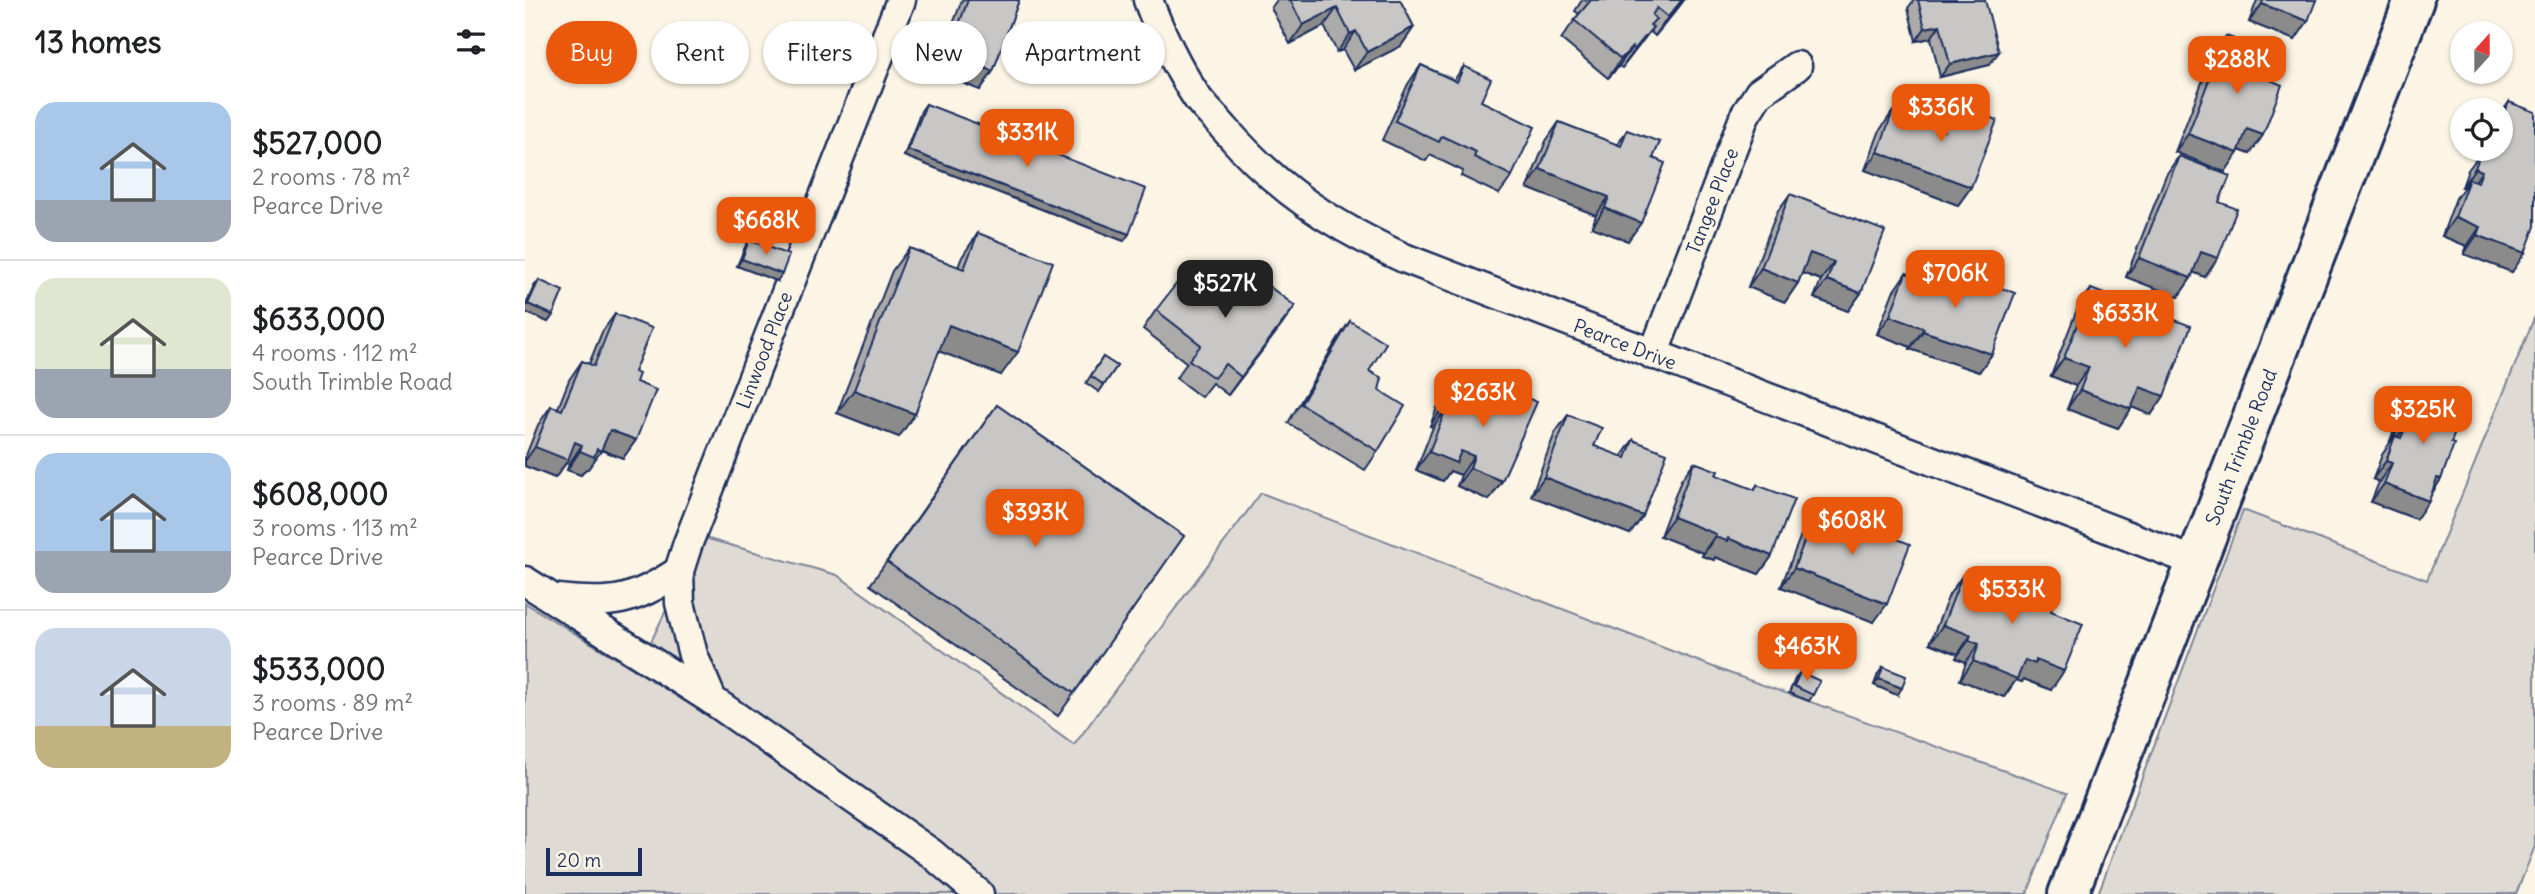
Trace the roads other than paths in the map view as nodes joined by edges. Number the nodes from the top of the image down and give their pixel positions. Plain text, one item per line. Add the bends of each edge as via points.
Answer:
1 (901, 0) edge
2 (1148, 0) edge
3 (2414, 0) edge
4 (1797, 66) dead end
5 (1653, 355) junction
6 (2196, 562) junction
7 (678, 571) junction
8 (525, 581) edge
9 (552, 598) junction
10 (712, 700) junction
11 (979, 894) edge
12 (2068, 894) edge

1 - 7 street, Linwood Place
2 - 5 street, Pearce Drive via 1196,96 1278,183 1326,219 1404,258
3 - 6 main road, South Trimble Road
4 - 5 street, Tangee Place via 1759,93 1745,115
5 - 6 street, Pearce Drive
6 - 12 main road, South Trimble Road
7 - 9 street via 631,598 612,602
7 - 10 street via 686,632
8 - 9 street
9 - 10 street
10 - 11 street via 931,853

